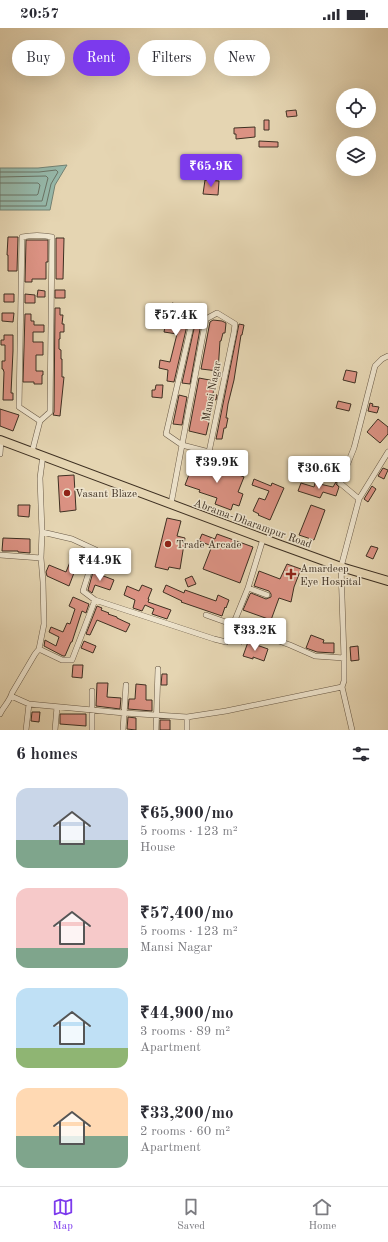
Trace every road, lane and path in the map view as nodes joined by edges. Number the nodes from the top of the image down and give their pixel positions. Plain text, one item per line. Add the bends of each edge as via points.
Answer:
1 (195, 309) dead end
2 (388, 356) edge
3 (40, 421) junction
4 (0, 440) edge
5 (182, 445) junction
6 (32, 452) junction
7 (388, 452) edge
8 (0, 454) edge
9 (43, 455) junction
10 (386, 462) edge
11 (359, 499) junction
12 (171, 504) junction
13 (42, 532) junction
14 (263, 539) junction
15 (0, 555) edge
16 (41, 558) junction
17 (341, 567) junction
18 (388, 581) edge
19 (248, 588) junction
20 (267, 595) dead end
21 (95, 600) junction
22 (206, 615) dead end
23 (234, 625) junction
24 (40, 649) junction
25 (344, 658) junction
26 (158, 669) dead end
27 (126, 685) dead end
28 (342, 687) junction
29 (92, 691) dead end
30 (11, 696) junction
31 (29, 704) junction
32 (57, 707) junction
33 (92, 710) junction
34 (124, 713) junction
35 (0, 714) edge
36 (156, 715) junction
37 (187, 717) junction
38 (26, 730) edge
39 (55, 730) edge
40 (92, 730) edge
41 (123, 730) edge
42 (156, 730) edge
43 (187, 730) edge
44 (352, 730) edge

1 - 5 street, Mansi Nagar via 166,434
2 - 11 street via 375,366 354,448 340,483
3 - 3 street via 19,408 22,236 36,235 52,238 50,412
3 - 6 street
4 - 6 main road, Abrama-Dharampur Road
4 - 8 street
5 - 5 street, Mansi Nagar via 209,452 234,324 217,313 206,319
5 - 12 street, Mansi Nagar
6 - 9 main road, Abrama-Dharampur Road
7 - 10 street
9 - 12 main road, Abrama-Dharampur Road
9 - 13 street via 40,478
10 - 11 street via 380,463
11 - 17 street
12 - 14 main road, Abrama-Dharampur Road
13 - 16 street
13 - 21 street via 72,539 96,550 83,591
14 - 17 main road, Abrama-Dharampur Road
14 - 19 street
15 - 16 street
16 - 24 street via 44,624
17 - 18 main road, Abrama-Dharampur Road
17 - 25 street
19 - 20 street
19 - 23 street
21 - 23 street via 226,642
21 - 24 street via 72,660 62,660
22 - 23 street
23 - 25 street via 315,656
24 - 30 street
25 - 28 street
26 - 36 street
27 - 34 street
28 - 37 street
28 - 44 street
29 - 33 street
30 - 31 street
30 - 35 street
31 - 32 street
31 - 38 street
32 - 33 street
32 - 39 street
33 - 34 street
33 - 40 street
34 - 36 street
34 - 41 street
36 - 37 street
36 - 42 street
37 - 43 street

